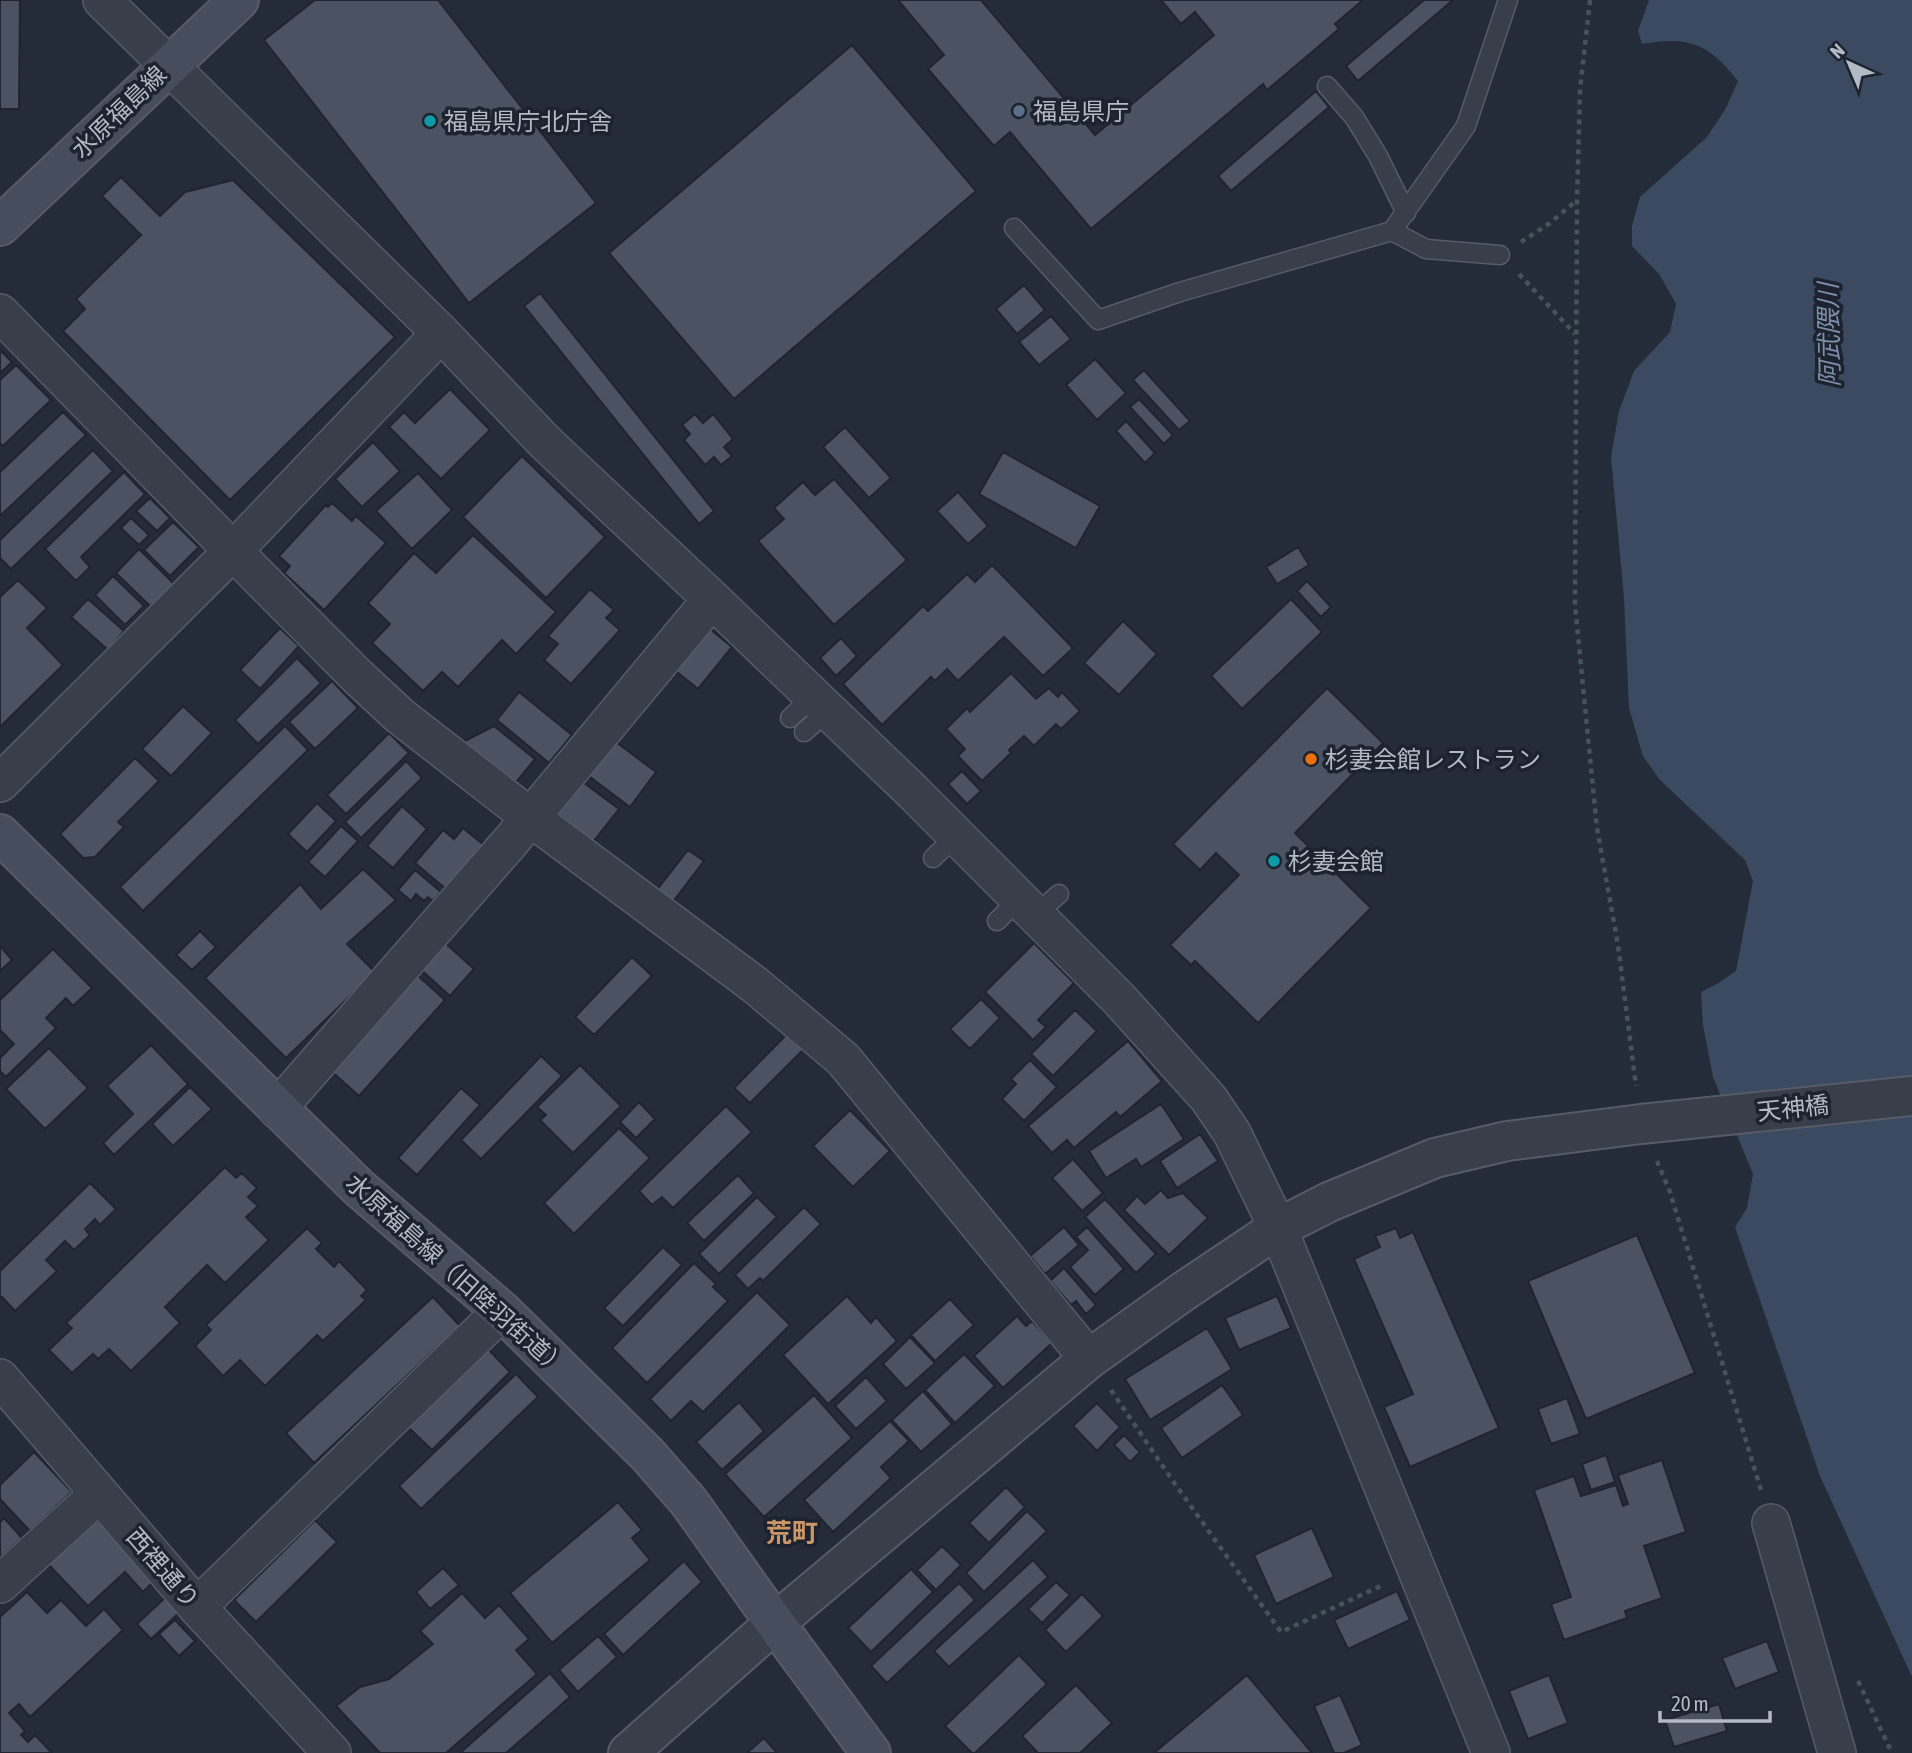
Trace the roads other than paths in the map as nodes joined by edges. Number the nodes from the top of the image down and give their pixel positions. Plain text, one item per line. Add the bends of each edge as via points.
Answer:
1 (102, 0) edge
2 (239, 0) edge
3 (1508, 0) edge
4 (168, 65) junction
5 (1327, 86) dead end
6 (1406, 213) junction
7 (0, 226) edge
8 (1014, 228) dead end
9 (1392, 231) junction
10 (1500, 255) road end
11 (0, 313) edge
12 (441, 333) junction
13 (233, 551) junction
14 (712, 599) junction
15 (0, 783) edge
16 (530, 817) junction
17 (0, 834) edge
18 (1912, 1096) edge
19 (277, 1109) junction
20 (1278, 1228) junction
21 (502, 1311) junction
22 (1089, 1359) junction
23 (0, 1378) edge
24 (99, 1494) junction
25 (1771, 1523) road end
26 (0, 1584) edge
27 (197, 1607) junction
28 (775, 1623) junction
29 (332, 1753) edge
30 (628, 1753) edge
31 (871, 1753) edge
32 (1491, 1753) edge
33 (1837, 1753) edge

1 - 4 street
2 - 4 main road, 水原福島線
3 - 6 lane via 1466,126
4 - 7 main road, 水原福島線
4 - 12 street
5 - 6 lane via 1360,126
6 - 9 lane
8 - 9 lane via 1098,320
9 - 10 lane via 1426,249
11 - 13 street
12 - 13 street
12 - 14 street via 546,443
13 - 15 street
13 - 16 street via 400,716
14 - 16 street
14 - 20 street via 809,714 945,848 1028,907 1120,1000 1209,1099 1232,1133
16 - 19 street
16 - 22 street via 755,985 843,1059
17 - 19 main road, 水原福島線（旧陸羽街道）
18 - 20 street, 天神橋 via 1507,1141 1435,1158 1360,1187
19 - 21 main road, 水原福島線（旧陸羽街道） via 358,1187
20 - 22 street, 天神橋
20 - 32 street
21 - 27 street
21 - 28 main road, 水原福島線（旧陸羽街道） via 689,1502
22 - 28 street, 天神橋
23 - 24 street, 西裡通り
24 - 26 street
24 - 27 street, 西裡通り
25 - 33 street
27 - 29 street, 西裡通り
28 - 30 street, 天神橋
28 - 31 main road, 水原福島線（旧陸羽街道）

